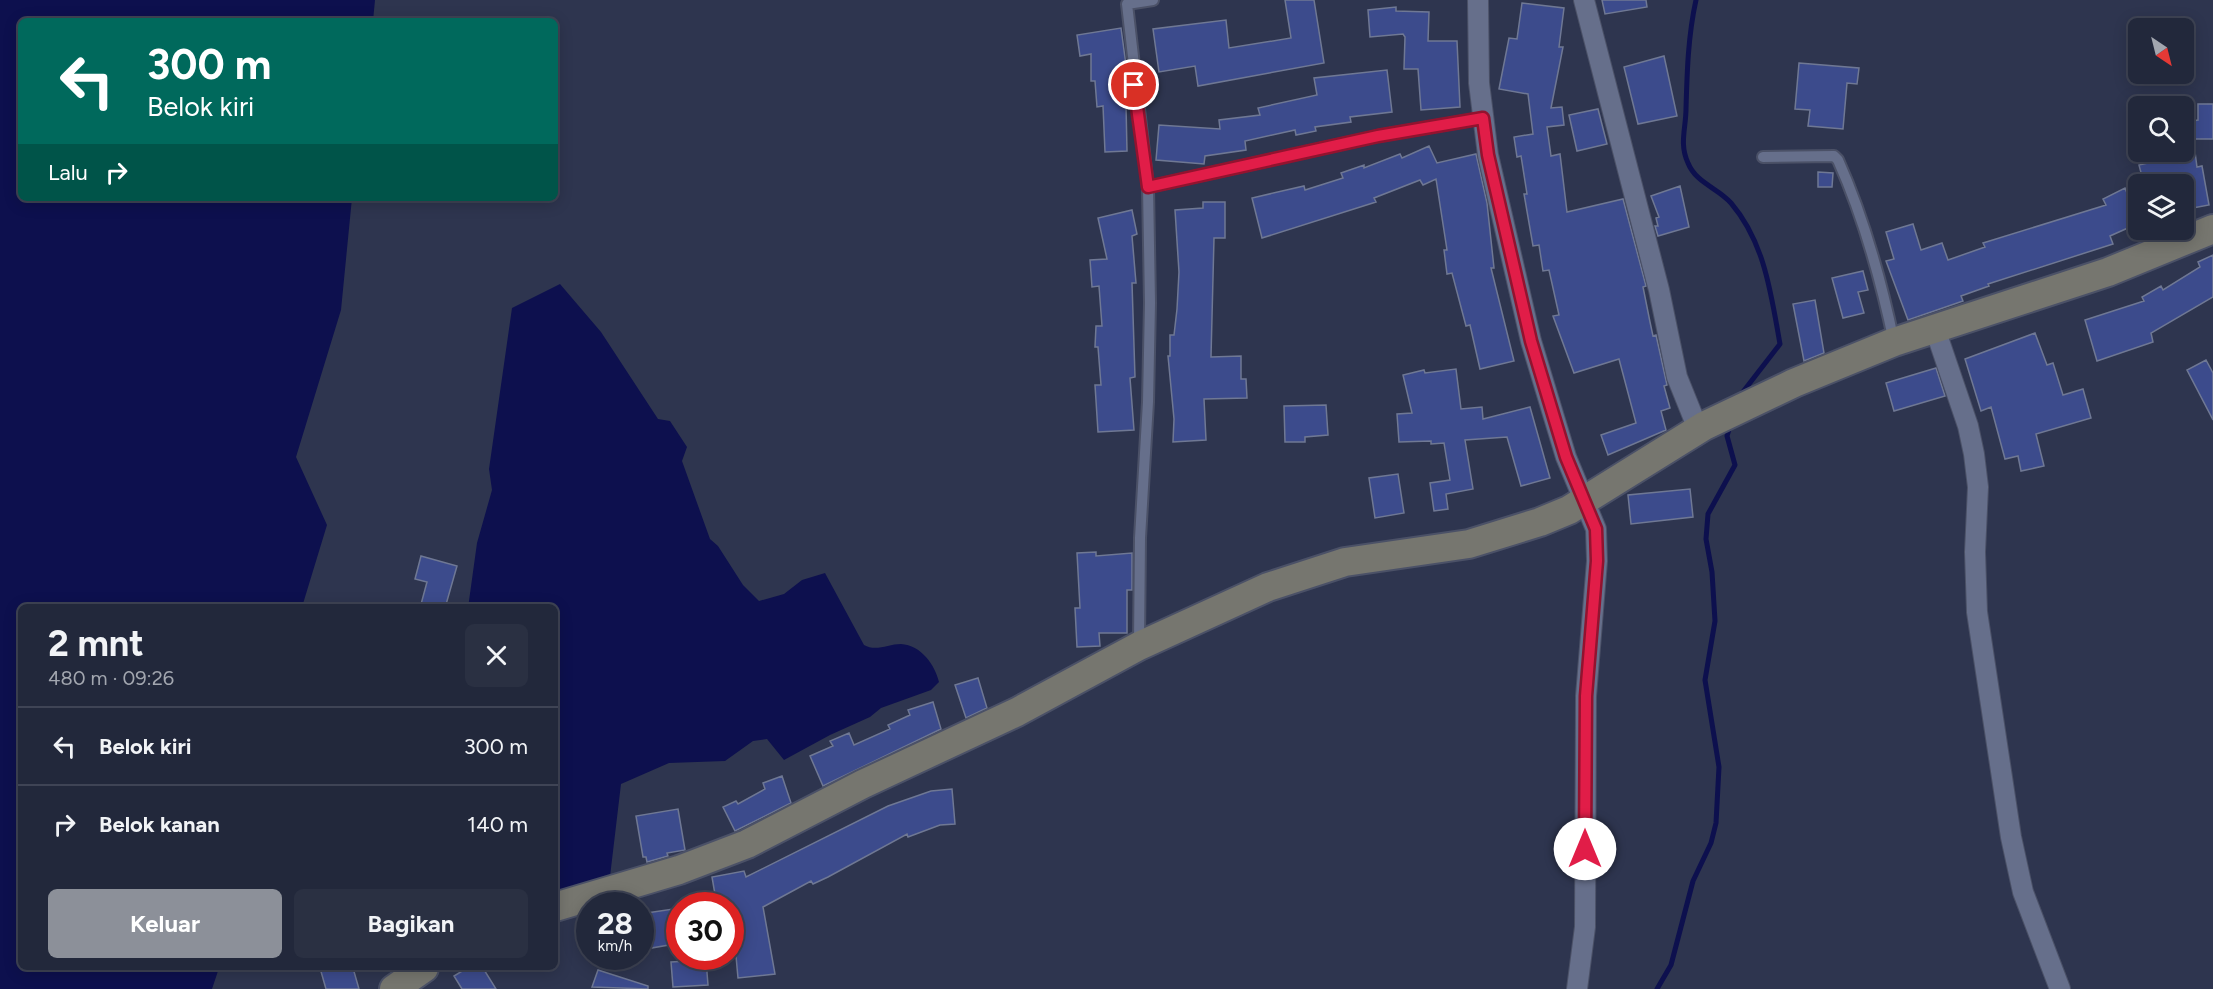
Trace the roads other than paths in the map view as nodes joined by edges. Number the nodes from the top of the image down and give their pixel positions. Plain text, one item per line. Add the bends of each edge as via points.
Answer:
1 (1153, 0) edge
2 (1478, 0) edge
3 (1584, 0) edge
4 (1126, 2) edge
5 (1483, 118) junction
6 (1763, 157) dead end
7 (1148, 187) junction
8 (2213, 229) edge
9 (1935, 329) junction
10 (1894, 342) junction
11 (1701, 428) junction
12 (1584, 501) junction
13 (1139, 646) junction
14 (558, 906) edge
15 (421, 970) edge
16 (394, 989) edge
17 (1577, 989) edge
18 (2060, 989) edge

1 - 4 lane
2 - 5 street
3 - 11 street via 1657,281 1677,377
4 - 7 lane
5 - 7 lane via 1378,136
5 - 12 street via 1531,341 1559,436
6 - 10 lane via 1834,156 1838,160 1884,289
7 - 13 lane via 1150,349 1142,468
8 - 9 main road via 2108,272
9 - 10 main road
9 - 18 street via 1974,454 1978,487 1977,612 2011,837 2023,892
10 - 11 main road
11 - 12 main road
12 - 13 main road via 1494,538 1345,562 1299,575
12 - 17 street via 1596,529 1597,551 1586,696 1585,927
13 - 14 main road via 1017,712 747,844 679,870
15 - 16 main road

